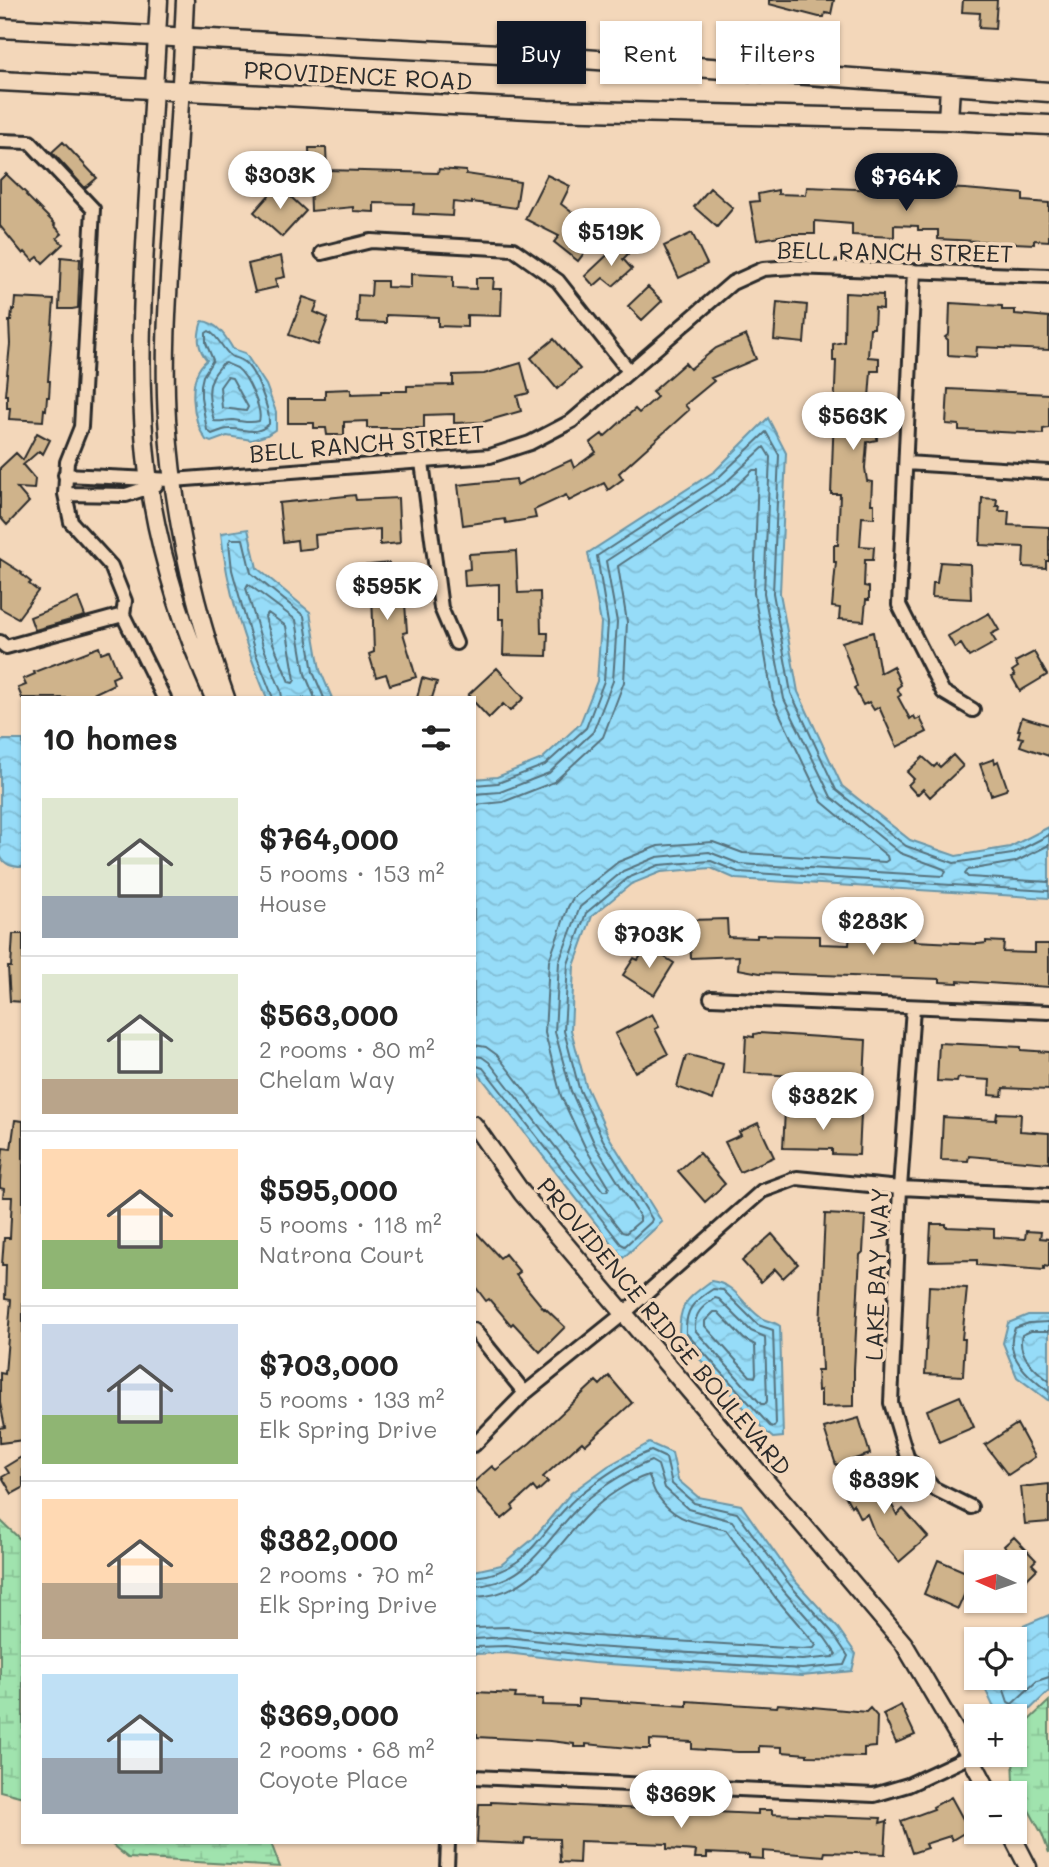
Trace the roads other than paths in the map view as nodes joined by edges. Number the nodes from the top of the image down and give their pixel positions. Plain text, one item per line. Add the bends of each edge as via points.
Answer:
1 (159, 0) edge
2 (185, 0) edge
3 (0, 28) edge
4 (157, 36) junction
5 (184, 37) junction
6 (0, 81) edge
7 (950, 86) junction
8 (154, 89) junction
9 (181, 90) junction
10 (1049, 92) edge
11 (948, 120) junction
12 (1049, 125) edge
13 (0, 141) edge
14 (322, 253) dead end
15 (914, 271) junction
16 (1049, 276) edge
17 (629, 371) junction
18 (422, 462) junction
19 (906, 463) junction
20 (1049, 472) edge
21 (65, 475) junction
22 (173, 480) junction
23 (149, 483) junction
24 (65, 494) junction
25 (123, 615) junction
26 (0, 642) edge
27 (456, 643) dead end
28 (162, 696) edge
29 (213, 696) edge
30 (225, 696) edge
31 (973, 710) dead end
32 (711, 998) dead end
33 (913, 1008) junction
34 (1049, 1012) edge
35 (476, 1128) edge
36 (900, 1188) junction
37 (1049, 1195) edge
38 (623, 1314) junction
39 (476, 1333) edge
40 (525, 1393) junction
41 (476, 1443) edge
42 (971, 1507) dead end
43 (964, 1746) edge
44 (964, 1759) edge
45 (476, 1777) edge
46 (448, 1844) edge
47 (1016, 1844) edge
48 (447, 1867) edge
49 (1028, 1867) edge

1 - 4 street
2 - 5 street
3 - 4 main road, PROVIDENCE ROAD
4 - 5 main road, PROVIDENCE ROAD
4 - 8 street
5 - 7 main road, PROVIDENCE ROAD via 555,57
5 - 9 street
6 - 8 main road, PROVIDENCE ROAD
7 - 10 main road, PROVIDENCE ROAD
7 - 11 main road
8 - 9 main road, PROVIDENCE ROAD
8 - 23 street via 141,343
9 - 11 main road, PROVIDENCE ROAD via 548,110
9 - 22 street via 166,344
11 - 12 main road, PROVIDENCE ROAD
13 - 21 street via 30,142 93,209 81,428
14 - 17 street via 372,240 513,249 558,281
15 - 16 street, BELL RANCH STREET
15 - 17 street, BELL RANCH STREET via 763,269 732,283
15 - 19 street
17 - 18 street, BELL RANCH STREET via 572,421 530,443 490,456
18 - 22 street, BELL RANCH STREET
18 - 27 street via 441,608
19 - 20 street
19 - 31 street via 899,605 943,692
21 - 23 street, BELL RANCH STREET
21 - 24 street
22 - 23 street, BELL RANCH STREET
22 - 30 street via 198,610
23 - 24 street via 126,495
23 - 29 street via 173,591
24 - 25 street via 71,522 111,566 125,601
25 - 26 street via 6,646
25 - 28 street
32 - 33 street
33 - 34 street
33 - 36 street, LAKE BAY WAY
35 - 38 street, PROVIDENCE RIDGE BOULEVARD via 522,1193
36 - 37 street
36 - 38 street via 797,1178 762,1191
36 - 42 street, LAKE BAY WAY via 891,1403 907,1457 933,1488
38 - 40 street
38 - 43 street, PROVIDENCE RIDGE BOULEVARD via 904,1644
39 - 40 street
40 - 41 street
44 - 45 street via 874,1795
46 - 48 street
47 - 49 street

